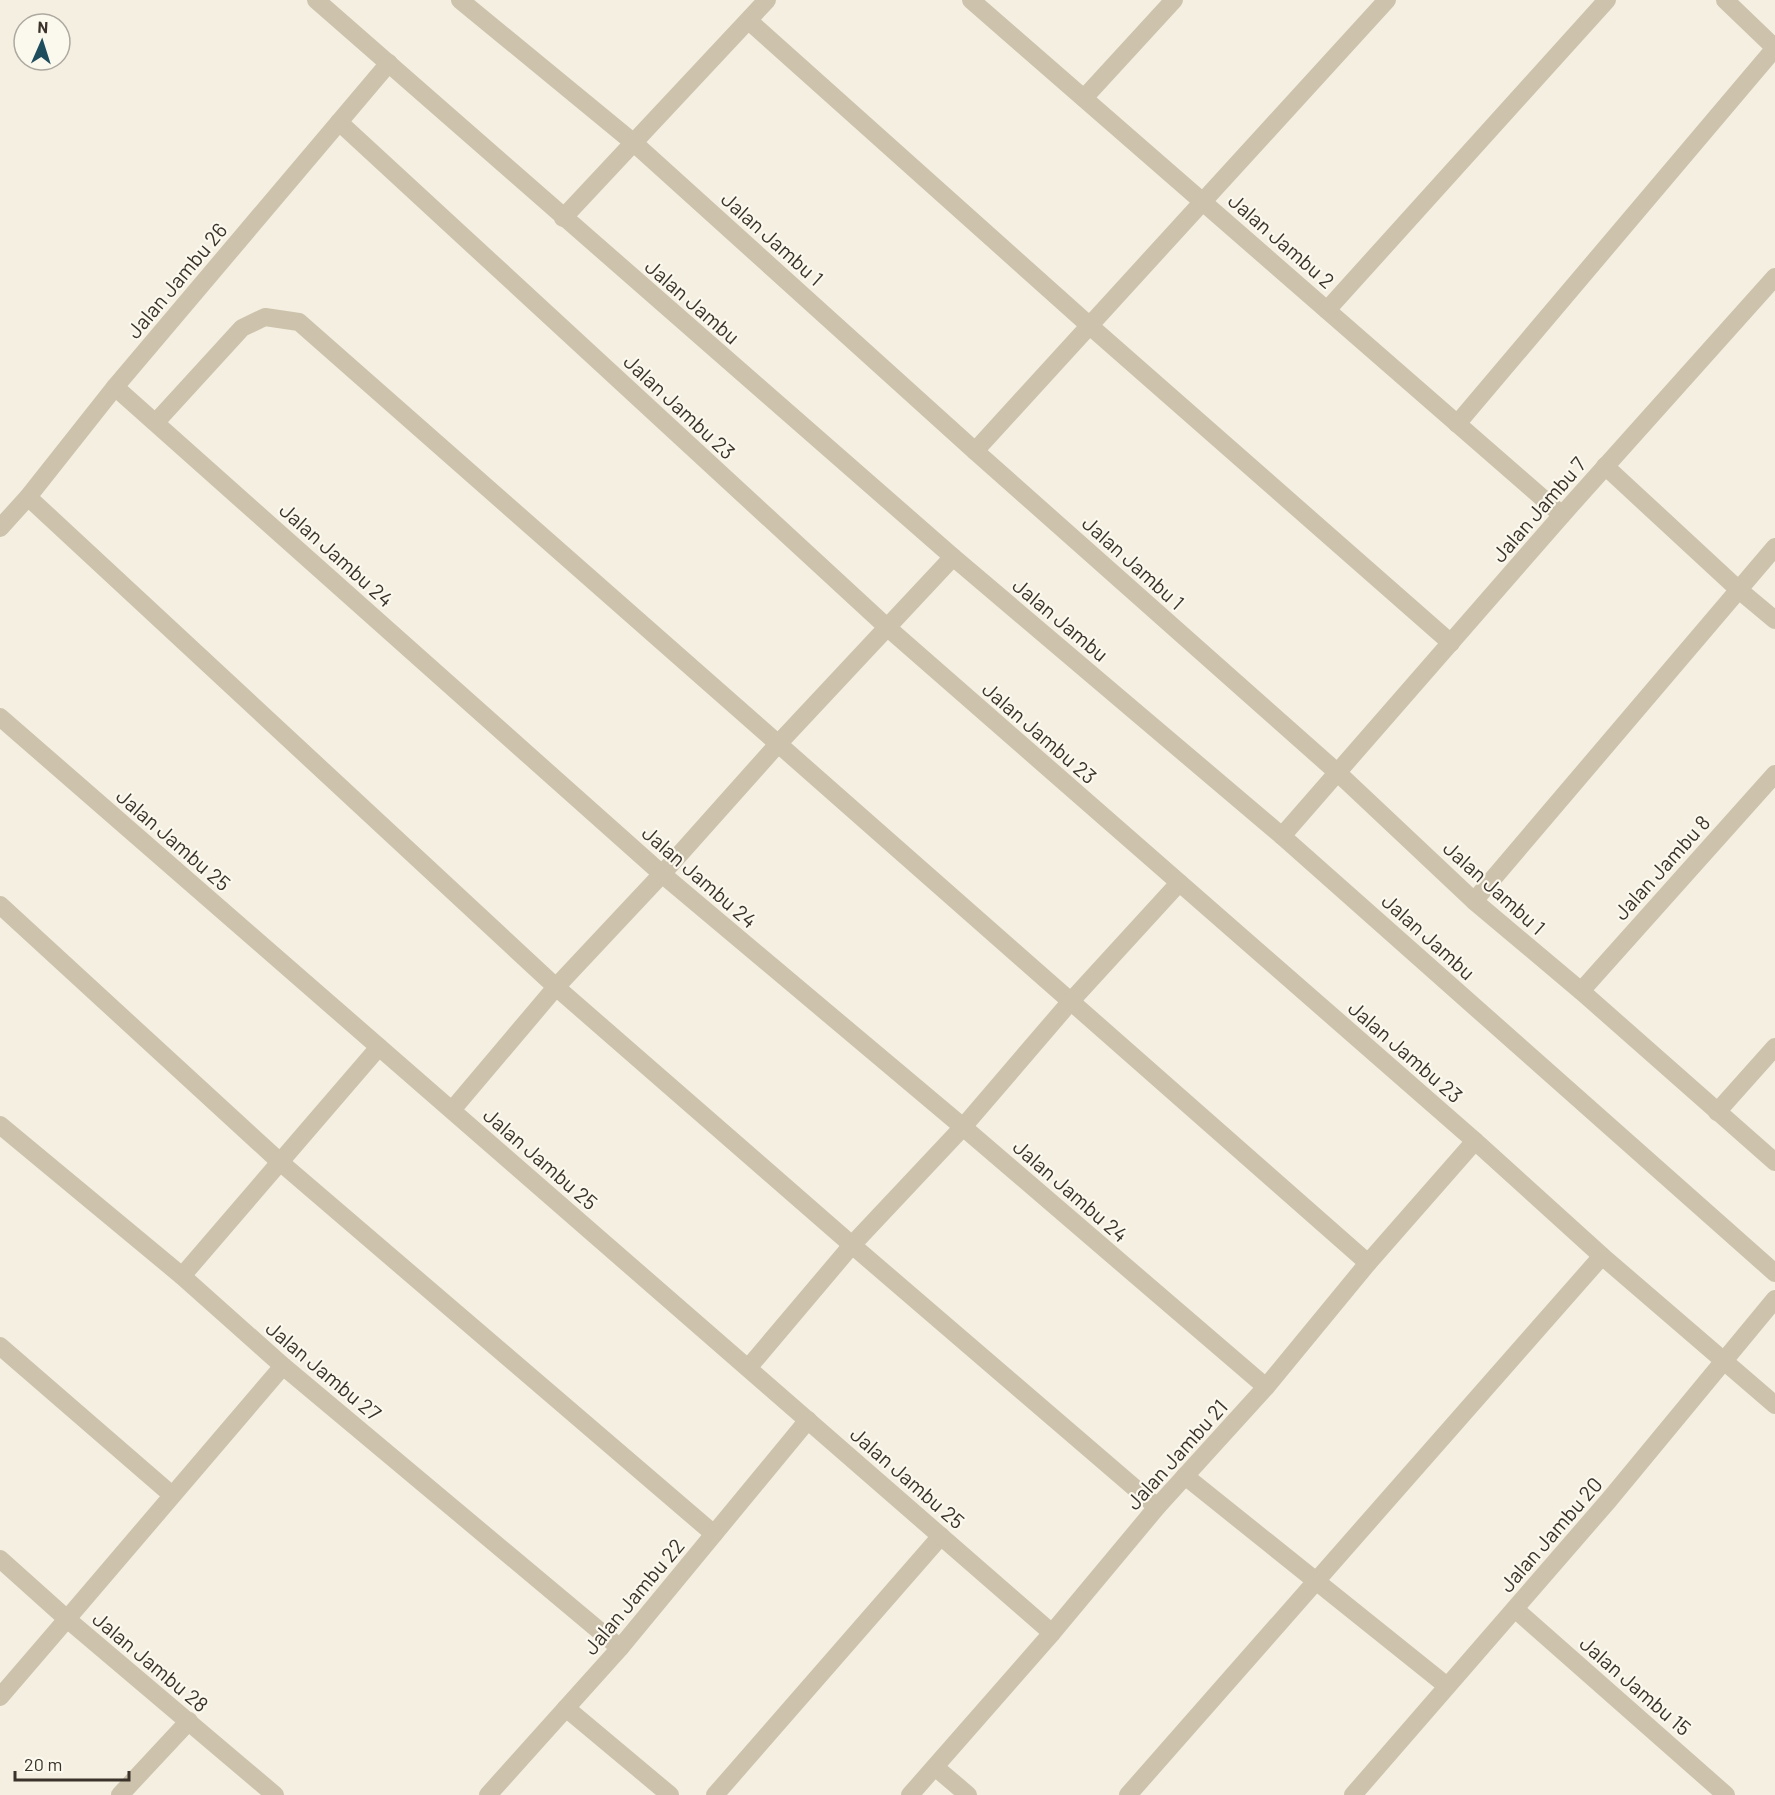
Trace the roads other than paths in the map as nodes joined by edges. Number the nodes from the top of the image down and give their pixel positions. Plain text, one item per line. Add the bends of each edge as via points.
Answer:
1 (316, 0) edge
2 (460, 0) edge
3 (767, 0) edge
4 (971, 0) edge
5 (1174, 0) edge
6 (1387, 0) edge
7 (1607, 0) edge
8 (1725, 0) edge
9 (749, 21) junction
10 (1775, 48) edge
11 (389, 63) junction
12 (1084, 98) junction
13 (339, 122) junction
14 (634, 143) junction
15 (1204, 202) junction
16 (563, 218) junction
17 (1775, 277) edge
18 (1327, 310) junction
19 (1090, 326) junction
20 (115, 387) junction
21 (156, 422) junction
22 (1457, 424) junction
23 (975, 451) junction
24 (1605, 466) junction
25 (27, 497) junction
26 (1562, 515) junction
27 (0, 528) edge
28 (1775, 546) edge
29 (953, 557) junction
30 (1739, 590) junction
31 (1775, 620) edge
32 (888, 628) junction
33 (1451, 643) junction
34 (0, 717) edge
35 (778, 744) junction
36 (1338, 773) junction
37 (1775, 774) edge
38 (1282, 836) junction
39 (662, 874) junction
40 (1179, 883) junction
41 (1474, 901) junction
42 (0, 905) edge
43 (556, 987) junction
44 (1581, 991) junction
45 (1071, 1001) junction
46 (379, 1047) junction
47 (1775, 1047) edge
48 (452, 1110) junction
49 (1717, 1112) junction
50 (0, 1125) edge
51 (963, 1127) junction
52 (1475, 1142) junction
53 (280, 1162) junction
54 (1775, 1162) edge
55 (852, 1245) junction
56 (1602, 1256) junction
57 (1368, 1263) junction
58 (1775, 1273) edge
59 (182, 1276) junction
60 (1775, 1299) edge
61 (0, 1346) edge
62 (1725, 1360) junction
63 (283, 1365) junction
64 (748, 1368) junction
65 (1266, 1387) junction
66 (1775, 1405) edge
67 (808, 1420) junction
68 (1185, 1476) junction
69 (172, 1495) junction
70 (1157, 1507) junction
71 (714, 1534) junction
72 (942, 1536) junction
73 (0, 1559) edge
74 (1316, 1580) junction
75 (1515, 1609) junction
76 (67, 1619) junction
77 (1053, 1633) junction
78 (620, 1648) junction
79 (1447, 1686) junction
80 (0, 1697) edge
81 (566, 1708) junction
82 (189, 1721) junction
83 (935, 1767) junction
84 (120, 1795) edge
85 (275, 1795) edge
86 (488, 1795) edge
87 (670, 1795) edge
88 (715, 1795) edge
89 (910, 1795) edge
90 (968, 1795) edge
91 (1128, 1795) edge
92 (1353, 1795) edge
93 (1726, 1795) edge

1 - 11 street, Jalan Jambu
2 - 14 street, Jalan Jambu 1
3 - 9 street
4 - 12 street, Jalan Jambu 2
5 - 12 street
6 - 15 street
7 - 18 street
8 - 10 street
9 - 14 street
9 - 19 street
10 - 22 street
11 - 13 street, Jalan Jambu 26
11 - 16 street, Jalan Jambu
12 - 15 street, Jalan Jambu 2
13 - 20 street, Jalan Jambu 26
13 - 32 street, Jalan Jambu 23
14 - 16 street
14 - 23 street, Jalan Jambu 1
15 - 18 street, Jalan Jambu 2
15 - 19 street
16 - 29 street, Jalan Jambu
17 - 24 street, Jalan Jambu 7
18 - 22 street, Jalan Jambu 2
19 - 23 street
19 - 33 street
20 - 21 street, Jalan Jambu 24
20 - 25 street, Jalan Jambu 26
21 - 35 street via 242,327 265,317 299,322
21 - 39 street, Jalan Jambu 24
22 - 26 street, Jalan Jambu 2
23 - 36 street, Jalan Jambu 1
24 - 26 street, Jalan Jambu 7
24 - 30 street
25 - 27 street, Jalan Jambu 26
25 - 43 street
26 - 33 street, Jalan Jambu 7
28 - 30 street
29 - 32 street
29 - 38 street, Jalan Jambu
30 - 31 street
30 - 41 street
32 - 35 street
32 - 40 street, Jalan Jambu 23
33 - 36 street, Jalan Jambu 7
34 - 46 street, Jalan Jambu 25
35 - 39 street
35 - 45 street
36 - 38 street, Jalan Jambu 7
36 - 41 street, Jalan Jambu 1
37 - 44 street, Jalan Jambu 8
38 - 58 street, Jalan Jambu
39 - 43 street
39 - 51 street, Jalan Jambu 24
40 - 45 street
40 - 52 street, Jalan Jambu 23
41 - 44 street, Jalan Jambu 1
42 - 53 street
43 - 48 street
43 - 55 street
44 - 49 street, Jalan Jambu 1
45 - 51 street
45 - 57 street
46 - 48 street, Jalan Jambu 25
46 - 53 street
47 - 49 street
48 - 64 street, Jalan Jambu 25
49 - 54 street, Jalan Jambu 1
50 - 59 street, Jalan Jambu 27
51 - 55 street
51 - 65 street, Jalan Jambu 24
52 - 56 street, Jalan Jambu 23
52 - 57 street, Jalan Jambu 21
53 - 59 street
53 - 71 street
55 - 64 street
55 - 70 street
56 - 62 street, Jalan Jambu 23
56 - 74 street
57 - 65 street, Jalan Jambu 21
59 - 63 street, Jalan Jambu 27
60 - 62 street, Jalan Jambu 20
61 - 69 street
62 - 66 street, Jalan Jambu 23
62 - 75 street, Jalan Jambu 20
63 - 69 street
63 - 78 street, Jalan Jambu 27
64 - 67 street, Jalan Jambu 25
65 - 68 street, Jalan Jambu 21
67 - 71 street, Jalan Jambu 22
67 - 72 street, Jalan Jambu 25
68 - 70 street, Jalan Jambu 21
68 - 74 street
69 - 76 street
70 - 77 street, Jalan Jambu 21
71 - 78 street, Jalan Jambu 22
72 - 77 street, Jalan Jambu 25
72 - 88 street
73 - 76 street, Jalan Jambu 28
74 - 79 street
74 - 91 street
75 - 79 street, Jalan Jambu 20
75 - 93 street, Jalan Jambu 15
76 - 80 street
76 - 82 street, Jalan Jambu 28
77 - 83 street, Jalan Jambu 21
78 - 81 street, Jalan Jambu 22
79 - 92 street, Jalan Jambu 20
81 - 86 street, Jalan Jambu 22
81 - 87 street
82 - 84 street
82 - 85 street, Jalan Jambu 28
83 - 89 street, Jalan Jambu 21
83 - 90 street

